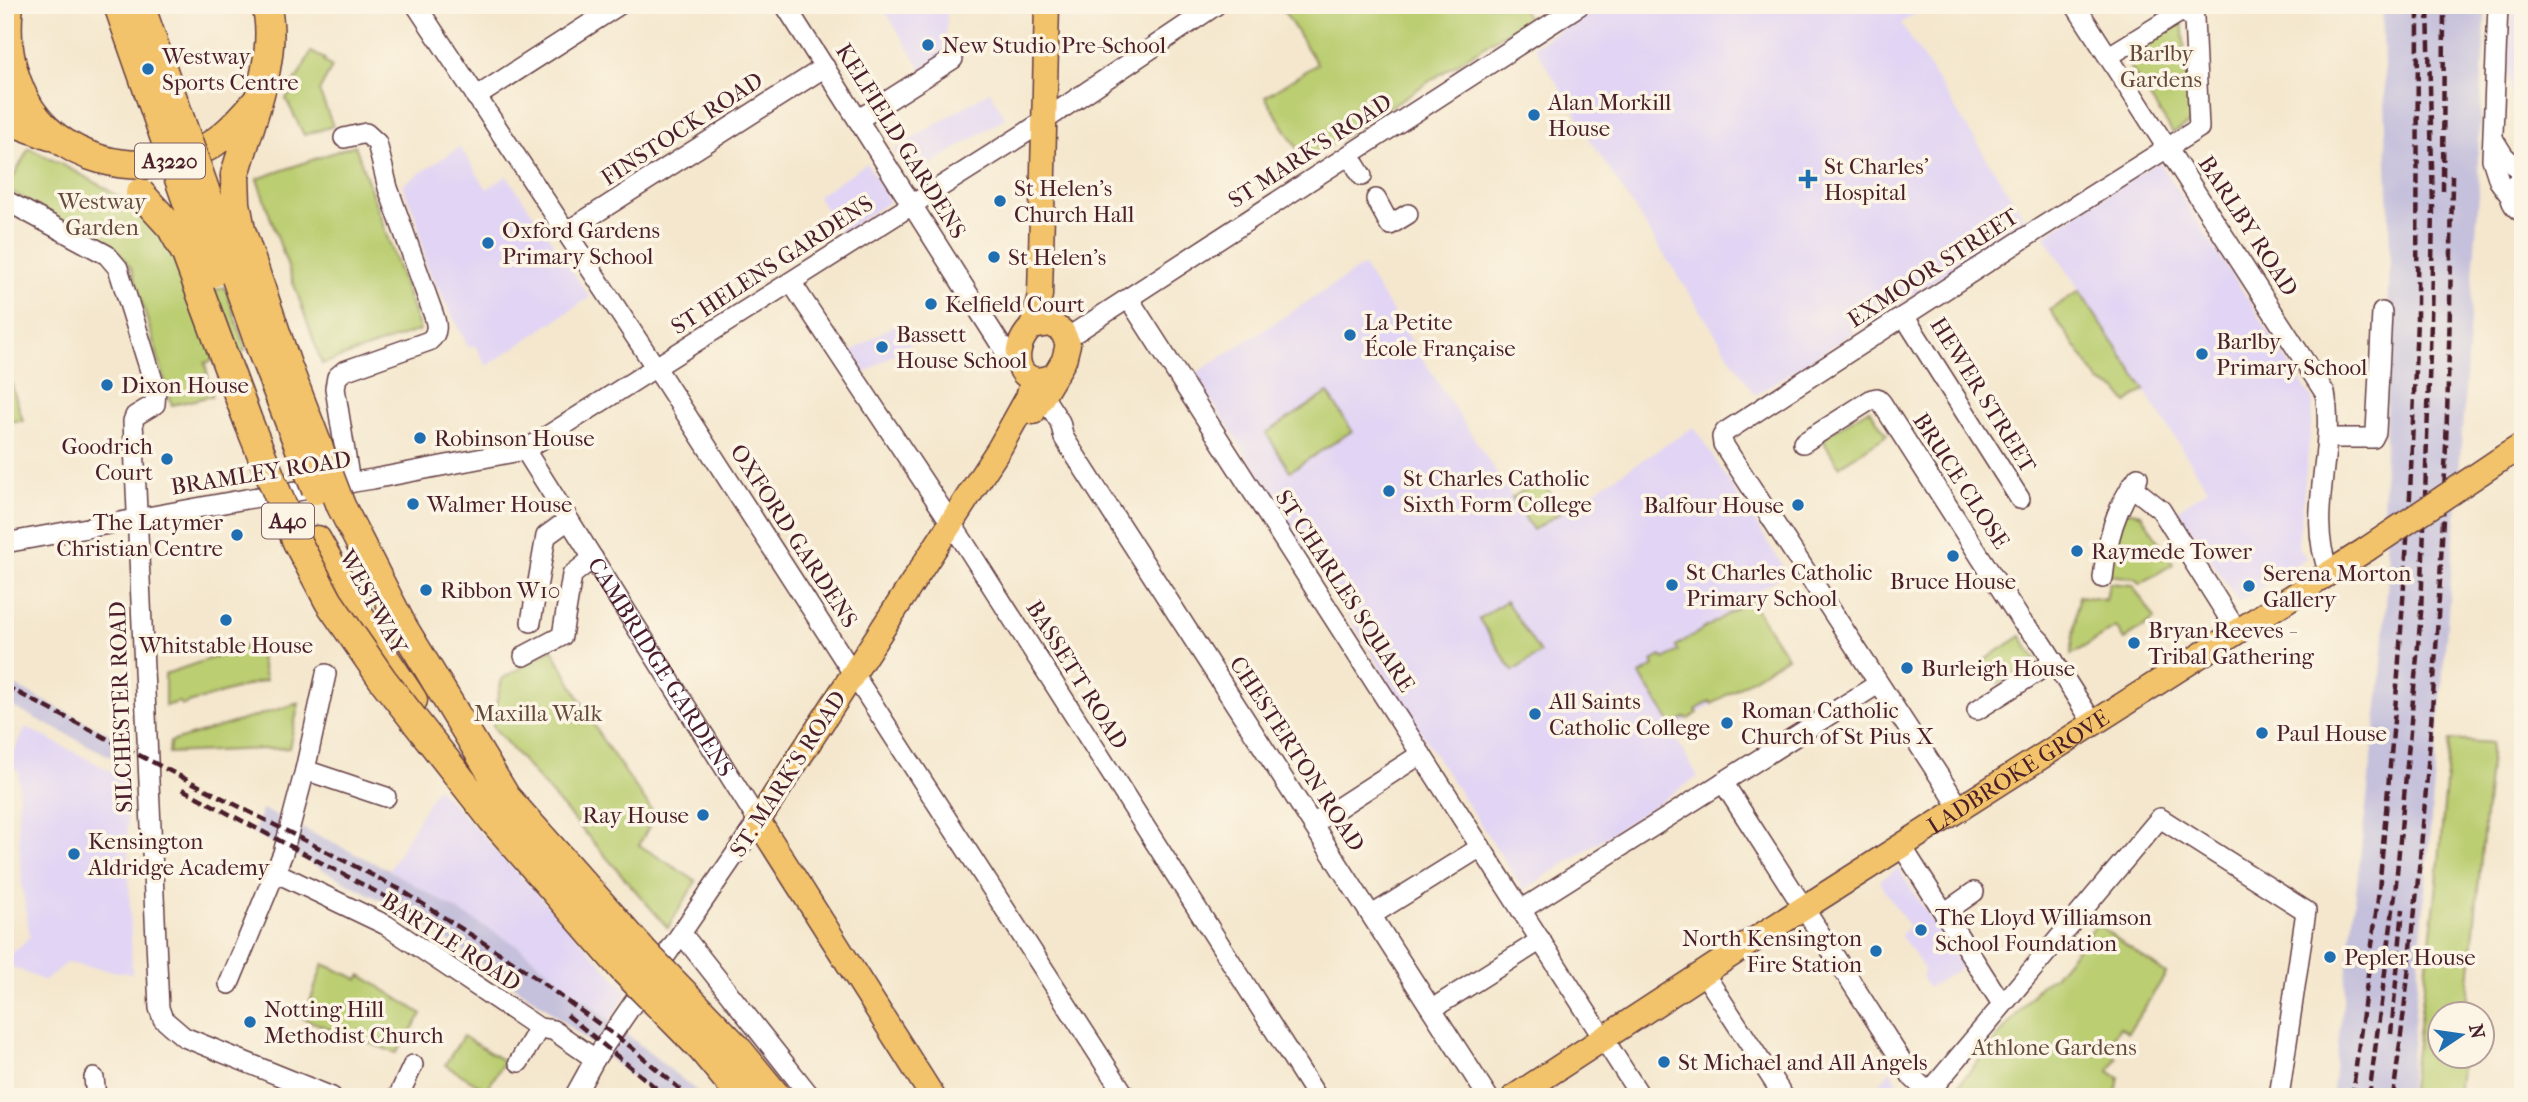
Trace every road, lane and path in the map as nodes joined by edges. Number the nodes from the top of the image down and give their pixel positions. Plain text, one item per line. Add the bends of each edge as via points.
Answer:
1 (118, 5) edge
2 (140, 5) edge
3 (266, 5) edge
4 (416, 5) edge
5 (619, 5) edge
6 (785, 5) edge
7 (1047, 5) edge
8 (1216, 5) edge
9 (1580, 5) edge
10 (2076, 5) edge
11 (2498, 5) edge
12 (7, 6) edge
13 (2109, 56) junction
14 (953, 59) dead end
15 (825, 67) junction
16 (476, 97) junction
17 (256, 102) junction
18 (5, 119) edge
19 (859, 119) junction
20 (1045, 121) junction
21 (344, 138) dead end
22 (2494, 139) junction
23 (2167, 147) junction
24 (77, 150) junction
25 (1349, 155) junction
26 (2523, 175) edge
27 (1362, 176) dead end
28 (2510, 196) junction
29 (1376, 199) dead end
30 (5, 200) edge
31 (911, 206) junction
32 (2523, 213) edge
33 (1408, 215) dead end
34 (566, 232) junction
35 (791, 282) junction
36 (1129, 299) junction
37 (2382, 312) dead end
38 (1904, 316) junction
39 (1035, 360) junction
40 (656, 368) junction
41 (2327, 438) junction
42 (1803, 443) dead end
43 (2523, 445) edge
44 (999, 449) junction
45 (524, 450) junction
46 (350, 483) junction
47 (2020, 499) dead end
48 (139, 518) junction
49 (569, 520) junction
50 (952, 525) junction
51 (5, 543) edge
52 (593, 558) junction
53 (2329, 572) junction
54 (2103, 578) dead end
55 (531, 622) dead end
56 (2237, 631) junction
57 (524, 656) dead end
58 (2054, 661) junction
59 (326, 674) dead end
60 (854, 674) junction
61 (1878, 684) junction
62 (1976, 710) dead end
63 (2093, 723) junction
64 (1421, 754) junction
65 (305, 770) junction
66 (1723, 782) junction
67 (386, 797) dead end
68 (499, 808) junction
69 (1960, 808) junction
70 (758, 821) junction
71 (1313, 824) junction
72 (1901, 845) junction
73 (1481, 847) junction
74 (275, 872) junction
75 (1973, 892) dead end
76 (1805, 907) junction
77 (1521, 910) junction
78 (1944, 913) junction
79 (1372, 915) junction
80 (682, 934) junction
81 (1541, 940) junction
82 (1703, 972) junction
83 (229, 984) dead end
84 (2002, 1004) junction
85 (1432, 1009) junction
86 (539, 1028) junction
87 (1604, 1038) junction
88 (595, 1059) junction
89 (519, 1062) dead end
90 (413, 1065) dead end
91 (580, 1094) edge
92 (1929, 1096) edge
93 (332, 1097) edge
94 (398, 1097) edge
95 (742, 1097) edge
96 (777, 1097) edge
97 (811, 1097) edge
98 (933, 1097) edge
99 (1126, 1097) edge
100 (1317, 1097) edge
101 (1488, 1097) edge
102 (1514, 1097) edge
103 (1641, 1097) edge
104 (1784, 1097) edge
105 (2279, 1097) edge

1 - 68 highway, WESTWAY / A40, bridge via 242,360 317,540 375,643
2 - 68 highway, WESTWAY / A40, bridge via 262,352 335,533 391,639
3 - 17 highway via 270,42
4 - 16 street, OXFORD GARDENS
5 - 16 street
6 - 15 street, KELFIELD GARDENS
7 - 20 main road
8 - 20 street, ST HELENS GARDENS
9 - 25 street, ST MARK'S ROAD
10 - 13 street, BARLBY ROAD
11 - 22 street
12 - 24 highway, A3220 via 9,55 24,100 36,117
13 - 23 street, BARLBY ROAD
13 - 23 street via 2182,11 2194,18 2199,128
14 - 19 street
15 - 19 street, KELFIELD GARDENS
15 - 34 street, FINSTOCK ROAD
16 - 34 street, OXFORD GARDENS
17 - 24 highway, A3220, bridge via 219,140 184,158 126,165
17 - 68 highway, A40, bridge via 235,175 236,202 241,230 287,365 341,506
18 - 24 highway, A3220
19 - 31 street, KELFIELD GARDENS
20 - 31 street, ST HELENS GARDENS
20 - 39 main road
21 - 46 street via 366,133 377,143 437,330 429,341 337,377
22 - 26 street
22 - 28 street via 2496,174
23 - 38 street, EXMOOR STREET
23 - 41 street, BARLBY ROAD via 2325,393
24 - 68 highway, A40, bridge via 125,180 171,227 186,254 297,542 329,602 383,680
25 - 27 street
25 - 36 street, ST MARK'S ROAD
26 - 28 street via 2512,186
28 - 32 street
29 - 33 street via 1390,225
30 - 48 street, SILCHESTER ROAD via 107,256 118,268 157,398 133,421
31 - 35 street, ST HELENS GARDENS
31 - 39 street, KELFIELD GARDENS
34 - 40 street, OXFORD GARDENS
35 - 40 street, ST HELENS GARDENS
35 - 50 street, BASSETT ROAD
36 - 39 street, ST MARK'S ROAD
36 - 64 street, ST CHARLES SQUARE
37 - 41 street via 2376,432 2373,438
38 - 47 street, HEWER STREET
38 - 61 street, EXMOOR STREET via 1722,437
39 - 44 main road, ST. MARK'S ROAD
39 - 44 main road, ST. MARK'S ROAD via 1028,397
39 - 71 street, CHESTERTON ROAD via 1065,438
40 - 45 street, ST HELENS GARDENS
40 - 60 street, OXFORD GARDENS
41 - 53 street, BARLBY ROAD via 2319,530
42 - 58 street, BRUCE CLOSE via 1877,398 2022,622
43 - 53 main road, LADBROKE GROVE, bridge
44 - 50 main road, ST. MARK'S ROAD
45 - 46 street, BRAMLEY ROAD
45 - 49 street, CAMBRIDGE GARDENS
46 - 48 street, BRAMLEY ROAD
48 - 51 street, BRAMLEY ROAD
48 - 93 street, SILCHESTER ROAD via 157,996 163,1019 184,1037
49 - 52 street, CAMBRIDGE GARDENS
49 - 55 street via 546,536
50 - 60 main road, ST. MARK'S ROAD
50 - 100 street, BASSETT ROAD
52 - 57 street via 572,575 562,636
52 - 70 street, CAMBRIDGE GARDENS
53 - 56 main road, LADBROKE GROVE
54 - 56 street via 2116,512 2135,481 2161,510
56 - 63 main road, LADBROKE GROVE
58 - 62 street
58 - 63 street, BRUCE CLOSE
59 - 65 street
60 - 70 main road, ST. MARK'S ROAD
60 - 99 street, OXFORD GARDENS
61 - 66 street
61 - 69 street
63 - 69 main road, LADBROKE GROVE
64 - 71 street
64 - 73 street, ST CHARLES SQUARE
65 - 67 street
65 - 74 street
66 - 76 street
66 - 77 street
68 - 95 highway, WESTWAY / A40, bridge via 624,970
68 - 96 highway, WESTWAY / A40, bridge via 736,1047
69 - 72 main road, LADBROKE GROVE
70 - 80 street, ST. MARK'S ROAD
70 - 98 main road, CAMBRIDGE GARDENS
71 - 79 street, CHESTERTON ROAD
72 - 76 main road, LADBROKE GROVE
72 - 78 street
73 - 77 street, ST CHARLES SQUARE
73 - 79 street
74 - 83 street
74 - 86 street, BARTLE ROAD via 386,925
75 - 78 street
76 - 82 main road, LADBROKE GROVE
76 - 92 street via 1912,1077
77 - 81 street, ST CHARLES SQUARE
78 - 84 street
79 - 85 street, CHESTERTON ROAD
80 - 88 street, ST. MARK'S ROAD
80 - 97 street
81 - 85 street
81 - 87 street, ST CHARLES SQUARE
82 - 87 main road, LADBROKE GROVE
82 - 104 street
84 - 92 street
84 - 105 street via 2160,818 2306,911
85 - 101 street, CHESTERTON ROAD
86 - 88 street, BARTLE ROAD via 553,1030
86 - 89 street
87 - 102 main road, LADBROKE GROVE
87 - 103 street, ST CHARLES SQUARE
88 - 91 street, ST. MARK'S ROAD
90 - 94 street

